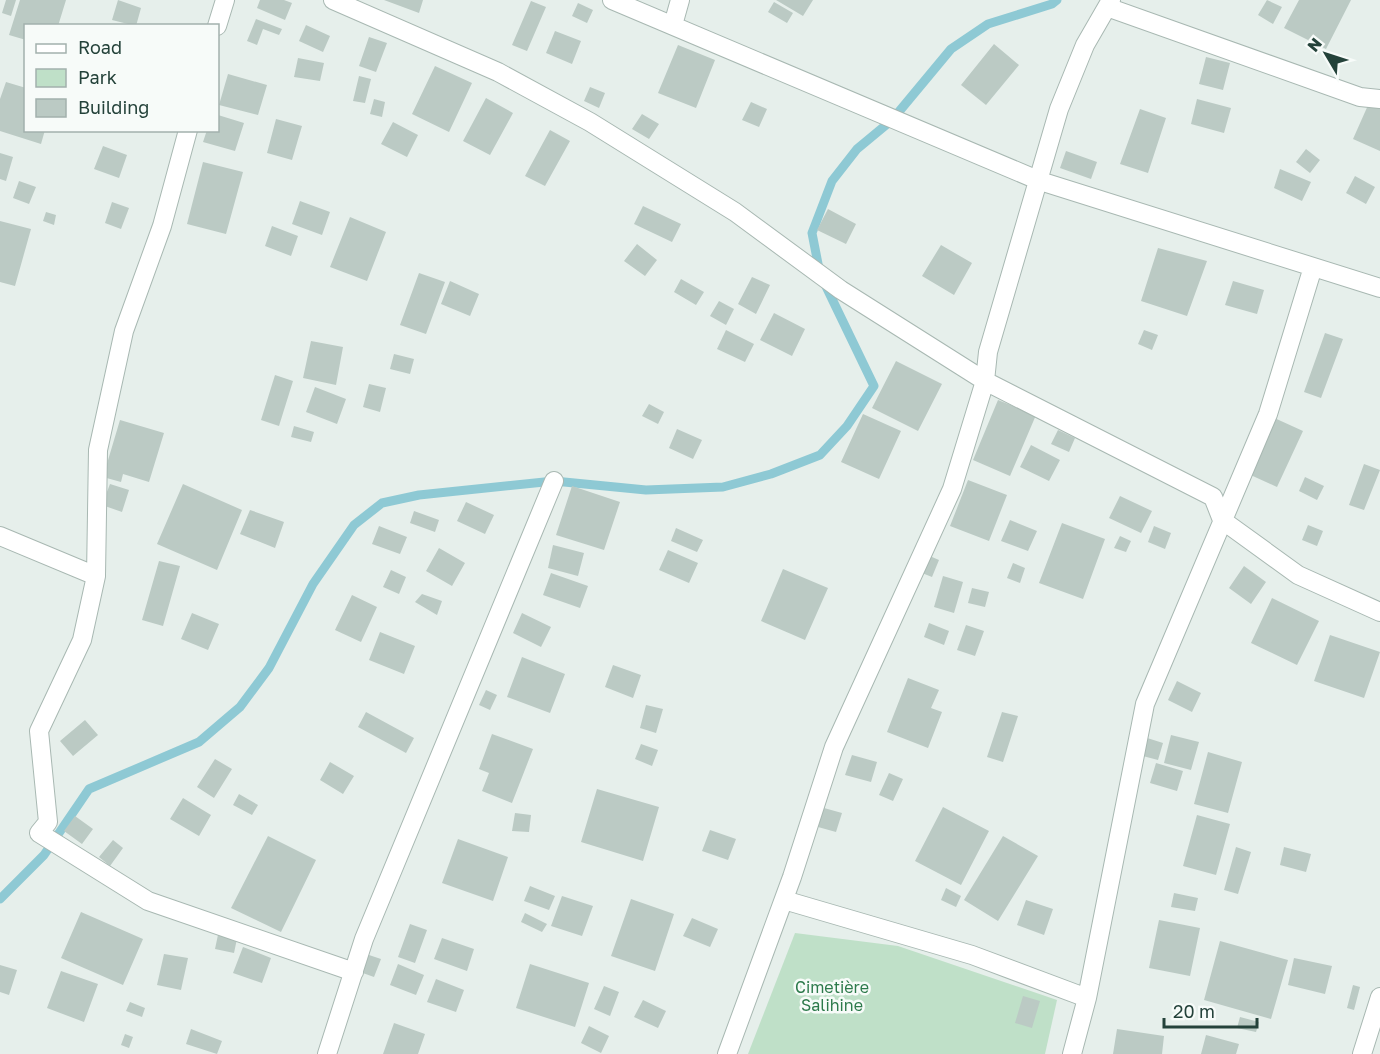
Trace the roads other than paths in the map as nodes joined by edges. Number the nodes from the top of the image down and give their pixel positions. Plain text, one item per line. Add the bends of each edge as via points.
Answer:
1 (225, 0) edge
2 (333, 0) edge
3 (612, 0) edge
4 (680, 0) edge
5 (1109, 3) edge
6 (218, 24) edge
7 (673, 25) junction
8 (1380, 99) edge
9 (187, 132) edge
10 (1040, 181) junction
11 (1313, 267) junction
12 (1380, 288) edge
13 (985, 381) junction
14 (554, 481) dead end
15 (1222, 519) junction
16 (0, 536) edge
17 (96, 576) junction
18 (1380, 612) edge
19 (784, 900) junction
20 (354, 972) junction
21 (1380, 997) edge
22 (1088, 998) junction
23 (327, 1054) edge
24 (727, 1054) edge
25 (1072, 1054) edge
26 (1362, 1054) edge

1 - 6 street
2 - 13 street via 498,72 590,122 735,212 841,290
3 - 7 street
4 - 7 street
5 - 8 street via 1360,97
5 - 10 street via 1085,45 1059,109
7 - 10 street
9 - 17 street via 162,226 124,331 98,450
10 - 11 street
10 - 13 street via 988,352
11 - 12 street
11 - 15 street via 1268,414
13 - 15 street via 1213,497
13 - 19 street via 952,489 834,747
14 - 20 street via 364,939
15 - 18 street via 1298,575
15 - 22 street via 1145,704
16 - 17 street
17 - 20 street via 82,640 39,731 48,822 39,833 148,902
19 - 22 street via 972,955
19 - 24 street
20 - 23 street
21 - 26 street
22 - 25 street

